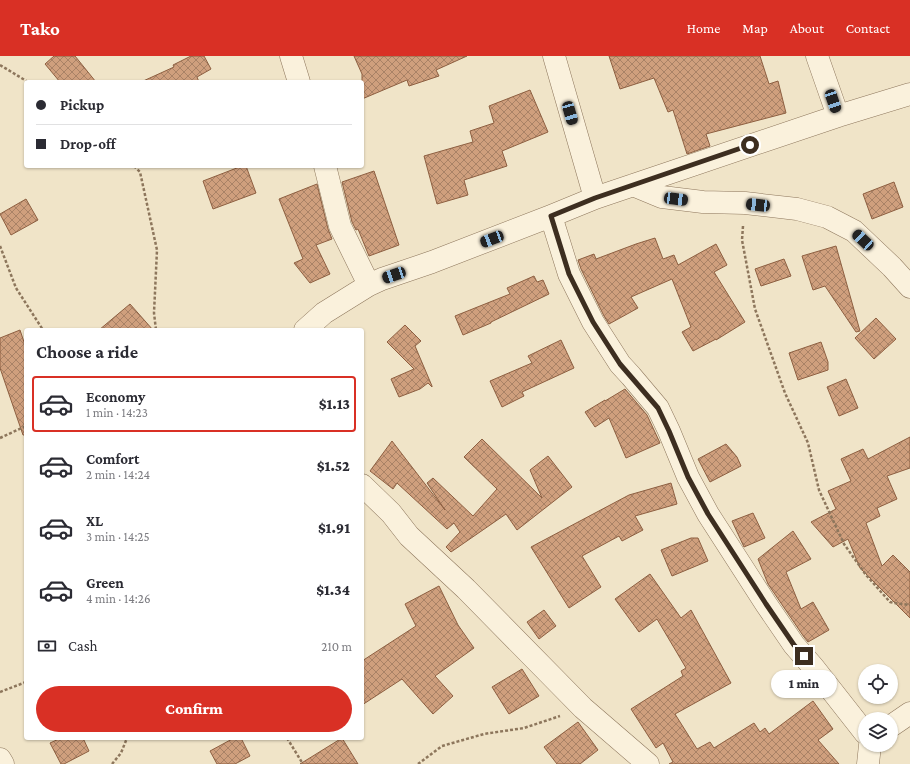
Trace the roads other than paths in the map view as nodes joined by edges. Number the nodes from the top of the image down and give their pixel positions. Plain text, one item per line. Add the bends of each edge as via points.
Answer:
1 (291, 56) edge
2 (554, 56) edge
3 (817, 56) edge
4 (298, 80) edge
5 (910, 94) edge
6 (838, 116) junction
7 (326, 168) edge
8 (633, 185) junction
9 (595, 198) junction
10 (551, 216) junction
11 (369, 285) junction
12 (910, 287) edge
13 (307, 328) edge
14 (364, 487) edge
15 (910, 713) edge
16 (898, 721) edge
17 (858, 724) edge
18 (869, 752) edge
19 (0, 759) edge
20 (3, 764) edge
21 (648, 764) edge
22 (868, 764) edge

1 - 4 street
2 - 9 street
3 - 6 street
5 - 6 street
6 - 8 street
7 - 11 street via 340,226
8 - 9 street
8 - 12 street via 662,197 797,209 827,217 854,231
9 - 10 street
10 - 11 street
10 - 17 street via 569,274 593,322 620,364 658,408 688,477 708,514 794,645
11 - 13 street via 324,313
14 - 21 street via 583,708
15 - 16 street
18 - 22 street
19 - 20 street

